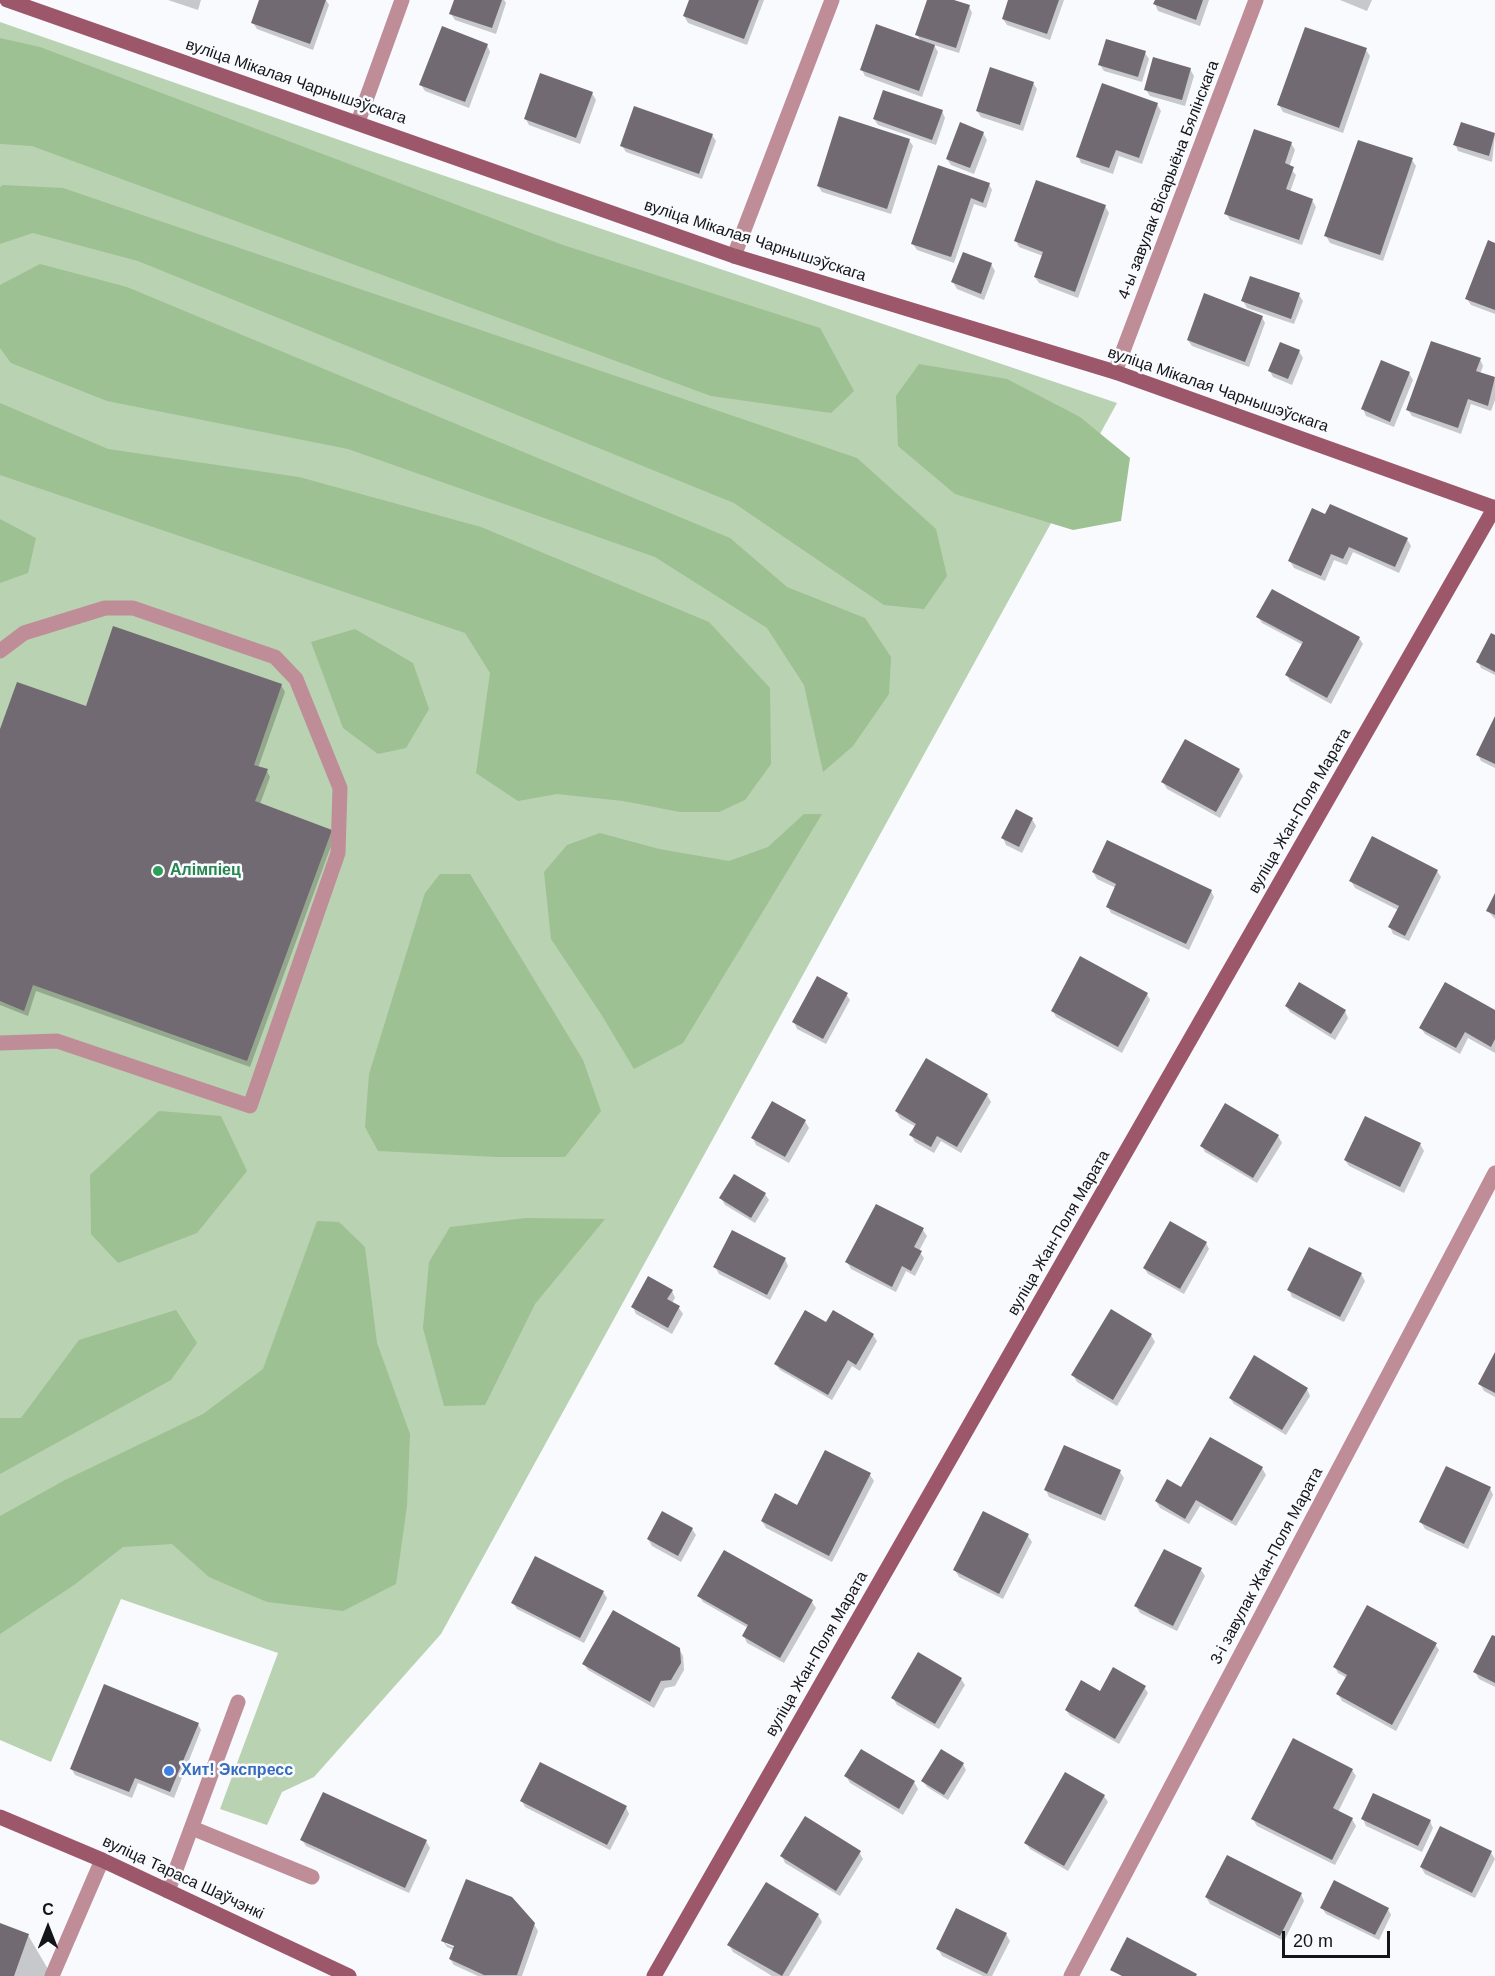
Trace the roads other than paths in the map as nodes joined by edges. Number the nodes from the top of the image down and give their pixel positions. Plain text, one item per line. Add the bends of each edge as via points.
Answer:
1 (7, 0) edge
2 (402, 0) edge
3 (832, 0) edge
4 (1257, 0) edge
5 (358, 122) junction
6 (734, 256) junction
7 (1115, 372) junction
8 (1495, 508) edge
9 (0, 651) edge
10 (0, 1043) edge
11 (1495, 1173) edge
12 (238, 1702) dead end
13 (0, 1816) edge
14 (192, 1828) junction
15 (102, 1860) junction
16 (312, 1877) dead end
17 (168, 1891) junction
18 (52, 1976) edge
19 (349, 1976) edge
20 (654, 1976) edge
21 (1071, 1976) edge

1 - 5 street, вуліца Мікалая Чарнышэўскага
2 - 5 street
3 - 6 street
4 - 7 street, 4-ы завулак Вісарыёна Бялінскага
5 - 6 street, вуліца Мікалая Чарнышэўскага
6 - 7 street, вуліца Мікалая Чарнышэўскага
7 - 8 street, вуліца Мікалая Чарнышэўскага
8 - 20 street, вуліца Жан-Поля Марата
9 - 10 street via 24,633 105,608 133,608 275,657 296,679 340,788 338,853 250,1106 57,1041
11 - 21 street, 3-і завулак Жан-Поля Марата
12 - 14 street
13 - 15 street, вуліца Тараса Шаўчэнкі
14 - 16 street
14 - 17 street
15 - 17 street, вуліца Тараса Шаўчэнкі
15 - 18 street
17 - 19 street, вуліца Тараса Шаўчэнкі

